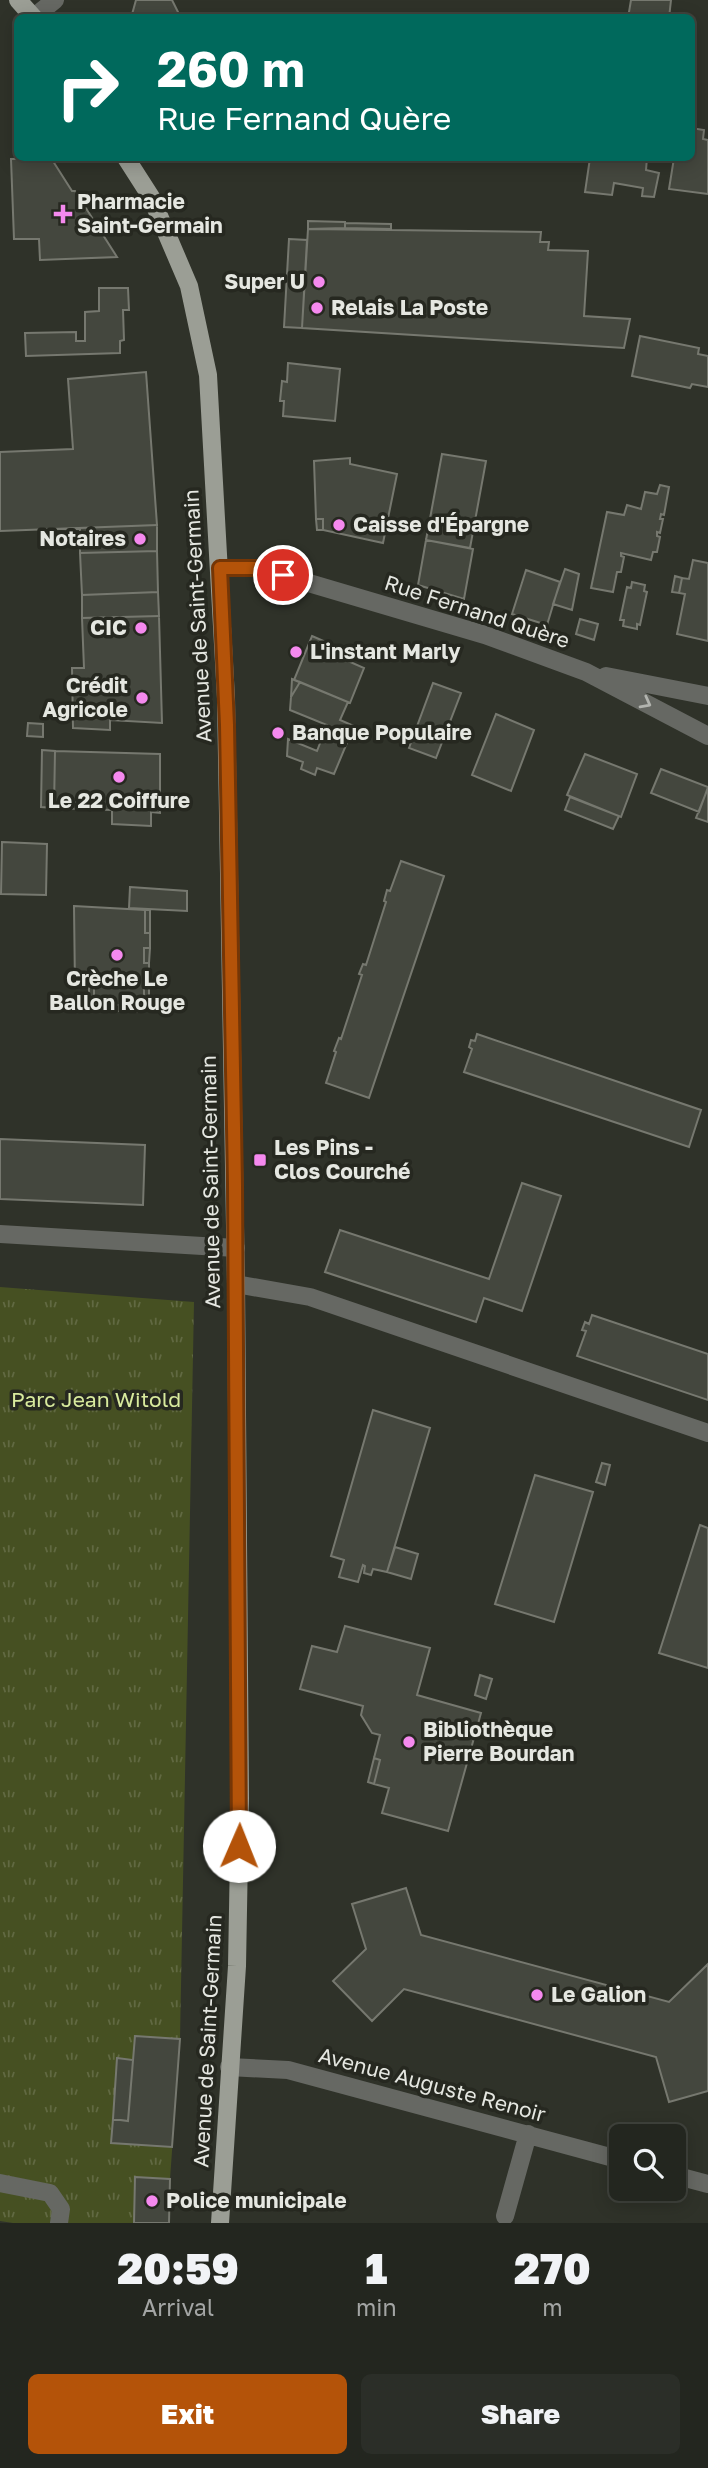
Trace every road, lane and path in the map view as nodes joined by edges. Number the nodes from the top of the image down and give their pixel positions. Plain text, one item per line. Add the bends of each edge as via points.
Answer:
1 (18, 0) edge
2 (55, 0) edge
3 (31, 14) edge
4 (38, 14) edge
5 (128, 161) edge
6 (220, 568) junction
7 (586, 672) junction
8 (708, 696) edge
9 (708, 736) edge
10 (0, 1234) edge
11 (236, 1248) junction
12 (236, 1284) junction
13 (708, 1433) edge
14 (229, 2067) junction
15 (528, 2134) junction
16 (609, 2157) edge
17 (686, 2178) edge
18 (0, 2183) edge
19 (708, 2184) edge
20 (505, 2216) dead end
21 (59, 2223) edge
22 (220, 2223) edge

1 - 3 main road
2 - 4 street
5 - 6 main road, Avenue de Saint-Germain via 151,197 189,286 208,375
6 - 7 street, Rue Fernand Quère via 258,568 485,635
6 - 11 main road, Avenue de Saint-Germain
7 - 8 street
7 -> 9 street, Rue Fernand Quère
10 - 11 street
11 - 12 main road, Avenue de Saint-Germain
12 - 13 street via 310,1297
12 - 14 main road, Avenue de Saint-Germain via 240,1798 237,1966
14 - 15 street, Avenue Auguste Renoir via 288,2070
14 - 22 main road, Avenue de Saint-Germain
15 - 16 street, Avenue Auguste Renoir
15 - 20 street
17 - 19 street
18 - 21 street via 50,2193 61,2208

